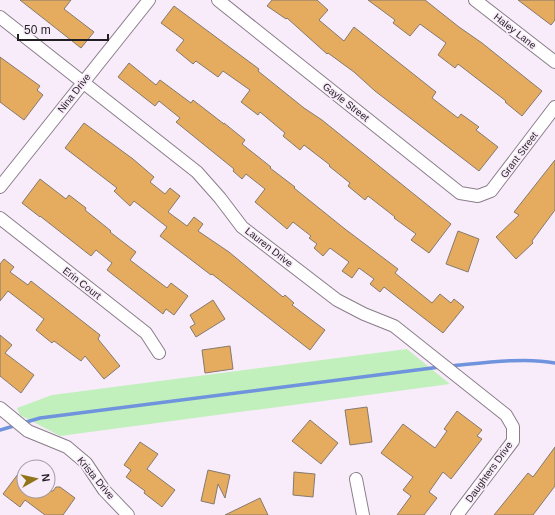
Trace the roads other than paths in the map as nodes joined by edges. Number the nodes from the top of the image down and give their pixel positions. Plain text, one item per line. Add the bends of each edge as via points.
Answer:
1 (148, 0) edge
2 (218, 0) edge
3 (475, 0) edge
4 (0, 17) edge
5 (555, 62) edge
6 (83, 82) junction
7 (555, 107) edge
8 (0, 187) edge
9 (478, 196) joint
10 (0, 218) edge
11 (159, 353) dead end
12 (1, 408) edge
13 (513, 427) joint
14 (356, 479) dead end
15 (128, 515) edge
16 (362, 515) edge
17 (457, 515) edge

1 - 6 street, Nina Drive
2 - 9 street, Gayle Street via 460,193
3 - 5 street, Haley Lane
4 - 6 street, Lauren Drive
6 - 8 street, Nina Drive
6 - 13 street, Lauren Drive via 197,172 242,227 337,300 394,326 506,415
7 - 9 street, Grant Street via 491,191
10 - 11 street, Erin Court via 146,333
12 - 15 street, Krista Drive via 28,430 72,451 86,463 104,490
13 - 17 street, Daughters Drive via 513,441
14 - 16 street

